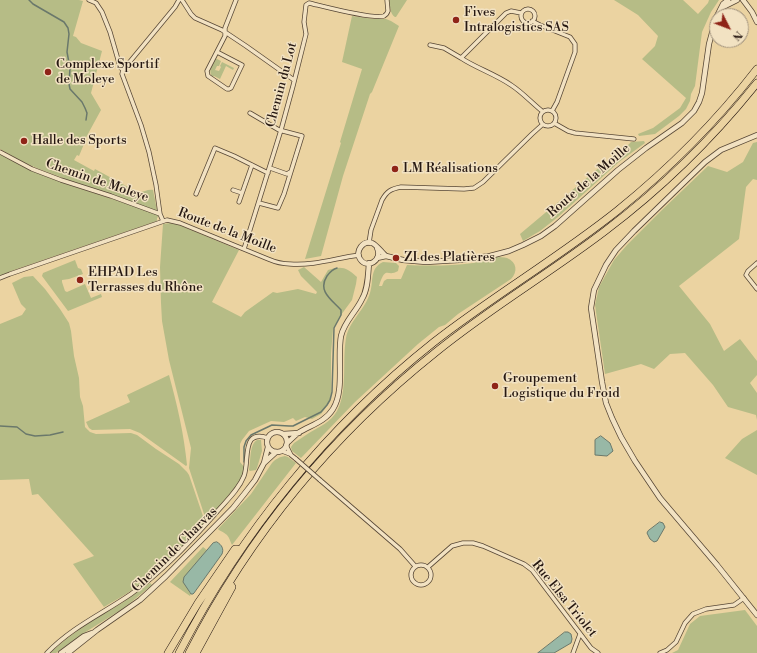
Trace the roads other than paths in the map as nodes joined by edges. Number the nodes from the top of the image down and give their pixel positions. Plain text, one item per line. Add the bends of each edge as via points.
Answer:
1 (179, 0) edge
2 (182, 0) edge
3 (236, 0) edge
4 (387, 0) edge
5 (728, 0) edge
6 (736, 0) edge
7 (743, 0) edge
8 (93, 1) edge
9 (721, 8) edge
10 (722, 8) edge
11 (522, 13) junction
12 (532, 21) junction
13 (757, 22) edge
14 (225, 33) junction
15 (709, 44) edge
16 (430, 45) dead end
17 (217, 52) junction
18 (461, 58) junction
19 (757, 69) edge
20 (124, 70) junction
21 (294, 80) junction
22 (757, 83) edge
23 (542, 111) junction
24 (552, 111) junction
25 (250, 113) dead end
26 (554, 123) junction
27 (542, 125) junction
28 (281, 130) junction
29 (757, 135) edge
30 (757, 138) edge
31 (634, 139) dead end
32 (735, 144) junction
33 (0, 152) edge
34 (252, 165) junction
35 (270, 168) junction
36 (290, 172) junction
37 (268, 173) junction
38 (233, 190) dead end
39 (242, 193) junction
40 (196, 194) dead end
41 (239, 202) dead end
42 (259, 203) junction
43 (160, 214) junction
44 (163, 221) junction
45 (369, 243) junction
46 (377, 248) junction
47 (244, 249) junction
48 (359, 255) junction
49 (386, 256) junction
50 (377, 258) junction
51 (369, 263) junction
52 (757, 263) edge
53 (0, 278) edge
54 (757, 289) edge
55 (299, 432) junction
56 (283, 434) junction
57 (268, 438) junction
58 (287, 444) junction
59 (268, 447) junction
60 (282, 451) junction
61 (276, 452) junction
62 (291, 454) junction
63 (264, 463) junction
64 (242, 548) junction
65 (415, 566) junction
66 (428, 567) junction
67 (230, 582) junction
68 (744, 598) junction
69 (757, 615) edge
70 (97, 630) junction
71 (580, 634) junction
72 (46, 653) edge
73 (61, 653) edge
74 (68, 653) edge
75 (168, 653) edge
76 (179, 653) edge
77 (189, 653) edge
78 (196, 653) edge
79 (574, 653) edge
80 (598, 653) edge
81 (660, 653) edge

1 - 20 street
2 - 14 street via 193,16
3 - 14 street
4 - 21 street, Chemin du Lot via 386,14 373,17 309,3 306,5 306,34
5 - 9 street, Route de la Moille
6 - 10 street
7 - 13 street
8 - 20 street via 102,12 120,67
11 - 12 street via 523,21
11 - 12 street via 527,9 531,10 534,14
11 - 18 street via 506,13
12 - 24 street via 570,37 575,44 571,65
14 - 17 street
14 - 21 street
15 - 49 street, Route de la Moille via 702,93 694,111 682,123 622,166 551,229 520,247 490,256 426,262
16 - 18 street via 444,48
17 - 17 street via 242,65 229,89 212,80 207,73
18 - 23 street via 510,84
19 - 64 highway via 700,135 636,195 599,225 452,328 368,400 308,462
20 - 43 street via 123,76 150,157
21 - 28 street, Chemin du Lot
22 - 67 highway via 694,154 641,203 455,336 375,405 299,486 259,538
23 - 24 street
23 - 27 street via 539,116
24 - 26 street via 556,117
25 - 28 street
26 - 27 street via 550,126
26 - 31 street via 575,133
27 - 45 street via 474,188 391,189 382,200
28 - 35 street, Chemin du Lot
28 - 36 street via 302,136
29 - 32 street
30 - 32 street
32 - 68 street via 721,150 705,162 616,250 594,290 591,308 606,403 621,437 660,498
33 - 43 street, Chemin de Moleye via 32,169
34 - 37 street
34 - 39 street
34 - 40 street via 215,148
35 - 36 street via 288,174
35 - 37 street, Chemin du Lot
36 - 42 street via 278,208
37 - 42 street, Chemin du Lot
38 - 39 street
39 - 41 street
42 - 47 street, Chemin du Lot
43 - 44 street, Chemin de Moleye
44 - 47 street, Route de la Moille via 180,223
44 - 53 street, Route de la Moille
45 - 46 street
45 - 48 street via 361,247
46 - 49 street, Route de la Moille
46 - 50 street
47 - 48 street, Route de la Moille via 268,259 290,264 307,264
48 - 51 street via 362,261
49 - 50 street, Route de la Moille
50 - 51 street
51 - 55 street via 364,295 342,332 337,402 324,420
52 - 54 street via 746,275
55 - 56 street
55 - 58 street
56 - 57 street via 276,432
56 - 58 street
57 - 59 street
57 - 72 street via 253,438 248,450 247,466 239,486 171,561 130,594 75,628
58 - 60 street
58 - 62 street
59 - 61 street
59 - 63 street, Chemin de Charvas
60 - 61 street
60 - 62 street
61 - 63 street, Chemin de Charvas
62 - 65 street, bridge via 400,549
63 - 70 street, Chemin de Charvas via 239,500 163,580 140,600
64 - 75 highway via 235,549
64 - 76 highway via 209,599
65 - 66 street via 422,564
65 - 66 street via 411,576 414,583 419,585 424,585 431,578
66 - 71 street, Rue Elsa Triolet via 452,546 463,543 483,546 524,564 532,570
67 - 77 highway
67 - 78 highway via 232,588
68 - 69 street
68 - 81 street via 734,605 693,614 685,623 676,642
70 - 73 street
70 - 74 street, Chemin de Charvas
71 - 79 street
71 - 80 street, Rue Elsa Triolet

